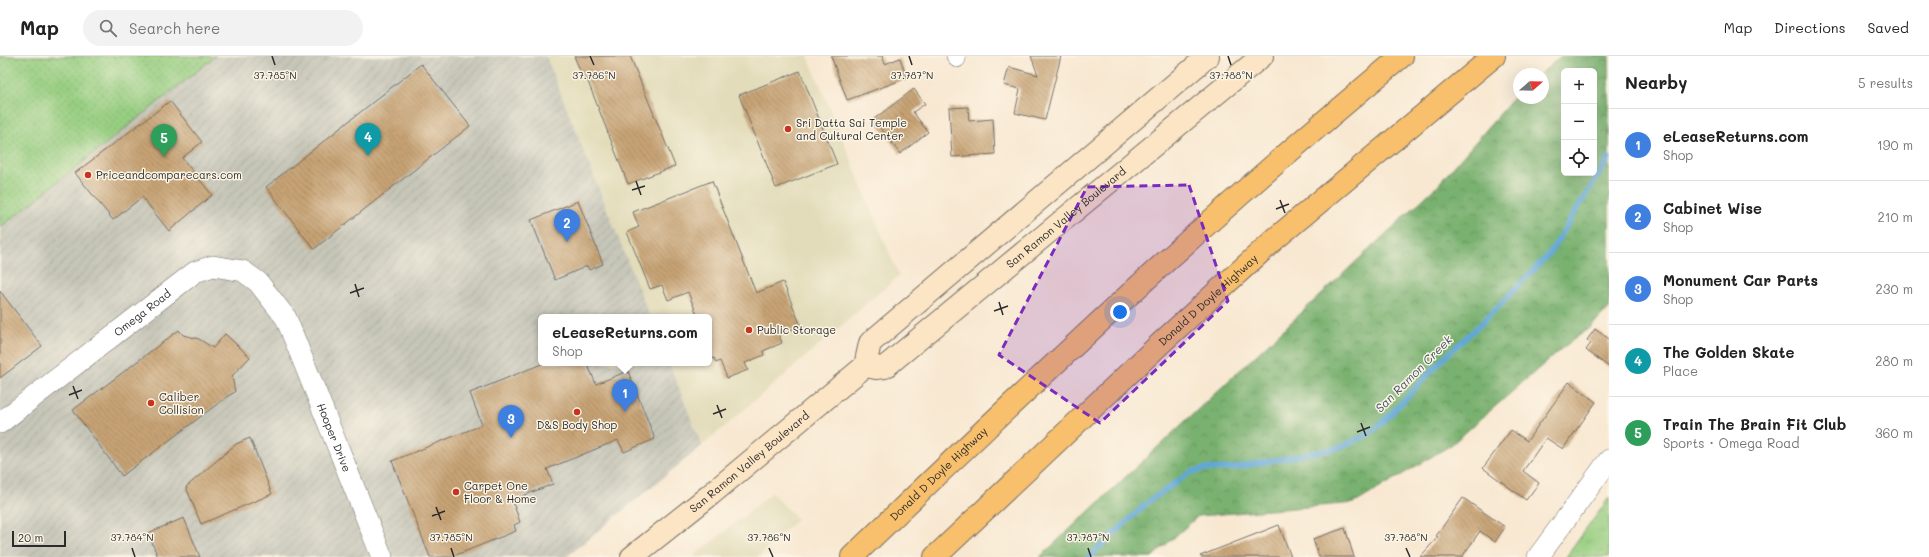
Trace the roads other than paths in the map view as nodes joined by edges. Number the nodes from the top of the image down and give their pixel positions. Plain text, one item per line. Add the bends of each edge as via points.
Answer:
1 (1208, 56) edge
2 (1262, 56) edge
3 (1402, 56) edge
4 (1494, 56) edge
5 (286, 318) joint
6 (865, 366) junction
7 (0, 423) edge
8 (1609, 460) edge
9 (382, 557) edge
10 (632, 557) edge
11 (852, 557) edge
12 (936, 557) edge
13 (1538, 557) edge

1 - 6 main road via 870,343
2 - 6 main road, San Ramon Valley Boulevard via 884,367
3 - 11 highway, Donald D Doyle Highway via 1240,194 1123,299
4 - 12 highway, Donald D Doyle Highway via 1275,239 1162,342
5 - 7 street, Omega Road via 258,282 243,271 213,266 195,272
5 - 9 street, Hooper Drive
6 - 10 main road, San Ramon Valley Boulevard
8 - 13 street

